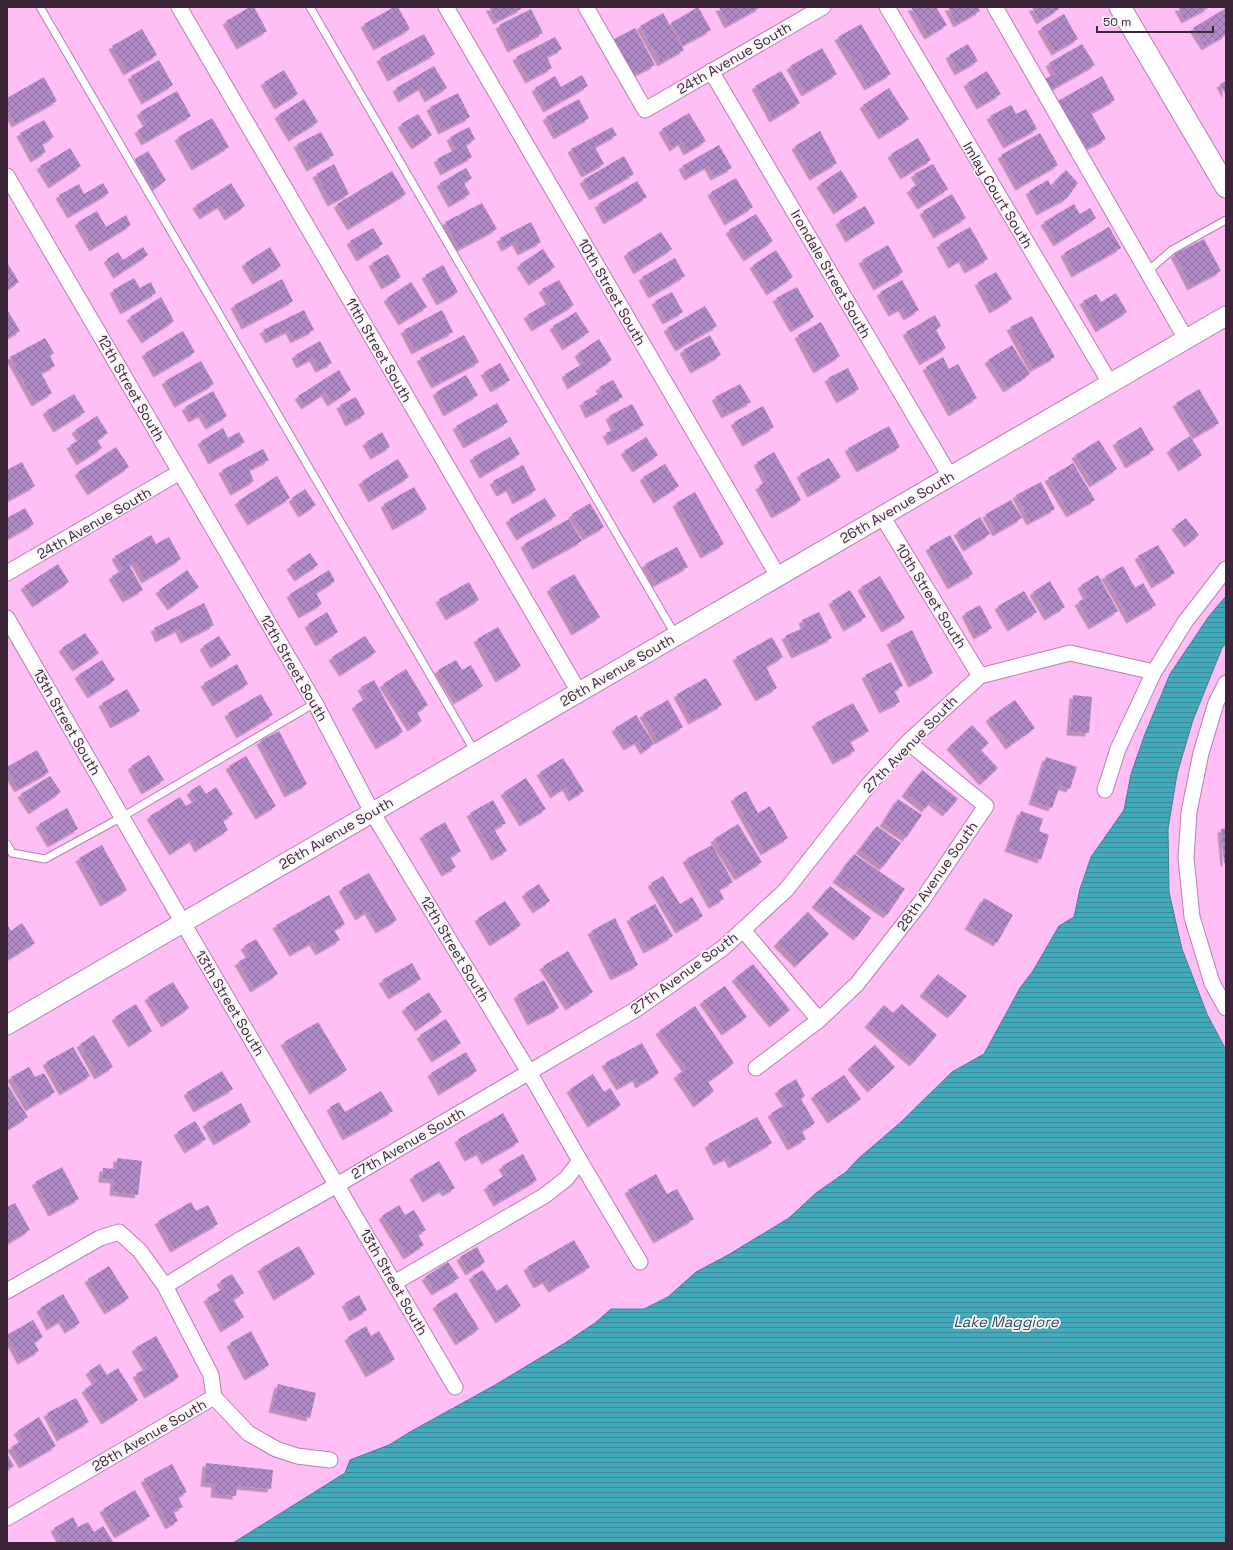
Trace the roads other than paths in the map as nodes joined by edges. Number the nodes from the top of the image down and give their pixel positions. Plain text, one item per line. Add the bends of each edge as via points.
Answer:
1 (40, 7) edge
2 (179, 7) edge
3 (310, 7) edge
4 (446, 7) edge
5 (586, 7) edge
6 (823, 7) edge
7 (886, 7) edge
8 (995, 7) edge
9 (1120, 7) edge
10 (711, 71) junction
11 (7, 176) edge
12 (1226, 187) edge
13 (1226, 220) edge
14 (1147, 272) junction
15 (1226, 316) edge
16 (1186, 339) junction
17 (1110, 383) junction
18 (180, 472) junction
19 (950, 476) junction
20 (882, 516) junction
21 (1226, 569) edge
22 (7, 573) edge
23 (778, 576) junction
24 (7, 618) edge
25 (676, 636) junction
26 (1154, 672) junction
27 (980, 676) junction
28 (1226, 683) edge
29 (579, 692) junction
30 (315, 703) junction
31 (908, 742) junction
32 (475, 752) junction
33 (1105, 790) dead end
34 (372, 812) junction
35 (122, 817) junction
36 (7, 844) edge
37 (183, 923) junction
38 (742, 930) junction
39 (1226, 1008) edge
40 (819, 1020) junction
41 (7, 1025) edge
42 (756, 1068) dead end
43 (530, 1072) junction
44 (580, 1161) junction
45 (337, 1185) junction
46 (640, 1262) dead end
47 (394, 1282) junction
48 (164, 1286) junction
49 (7, 1290) edge
50 (455, 1387) dead end
51 (214, 1397) junction
52 (330, 1460) dead end
53 (7, 1518) edge

1 - 32 lane
2 - 29 street, 11th Street South
3 - 25 lane
4 - 23 street, 10th Street South
5 - 10 street, 24th Avenue South via 645,110
6 - 10 street, 24th Avenue South
7 - 17 street, Imlay Court South
8 - 14 street
9 - 12 main road
10 - 19 street, Irondale Street South
11 - 18 street, 12th Street South
13 - 14 lane via 1172,250
14 - 16 street
15 - 16 street, 26th Avenue South
16 - 17 street, 26th Avenue South
17 - 19 street, 26th Avenue South
18 - 22 street, 24th Avenue South
18 - 30 street, 12th Street South
19 - 20 street, 26th Avenue South
20 - 23 street, 26th Avenue South
20 - 27 street, 10th Street South
21 - 26 street via 1185,622
23 - 25 street, 26th Avenue South
24 - 35 street, 13th Street South
25 - 29 street, 26th Avenue South
26 - 27 street, 27th Avenue South via 1070,653
26 - 33 street via 1118,749
27 - 31 street, 27th Avenue South
28 - 39 street via 1216,703 1201,753 1189,812 1186,858 1192,917 1212,983
29 - 32 street, 26th Avenue South
30 - 34 street, 12th Street South
30 - 35 lane
31 - 38 street, 27th Avenue South via 870,783 786,890
31 - 40 street, 28th Avenue South via 986,806 921,902 857,984
32 - 34 street, 26th Avenue South
34 - 37 street, 26th Avenue South
34 - 43 street, 12th Street South
35 - 36 lane via 45,859 12,853
35 - 37 street, 13th Street South
37 - 41 street, 26th Avenue South
37 - 45 street, 13th Street South
38 - 40 street
38 - 43 street, 27th Avenue South via 723,948 636,1010
40 - 42 street, 28th Avenue South
43 - 44 street, 12th Street South
43 - 45 street, 27th Avenue South
44 - 46 street, 12th Street South
44 - 47 street via 566,1179 544,1196
45 - 47 street, 13th Street South
45 - 48 street, 27th Avenue South
47 - 50 street, 13th Street South
48 - 49 street via 140,1251 119,1232 100,1238
48 - 51 street via 211,1375
51 - 52 street, 28th Avenue South via 248,1433 276,1449 297,1456
51 - 53 street, 28th Avenue South

